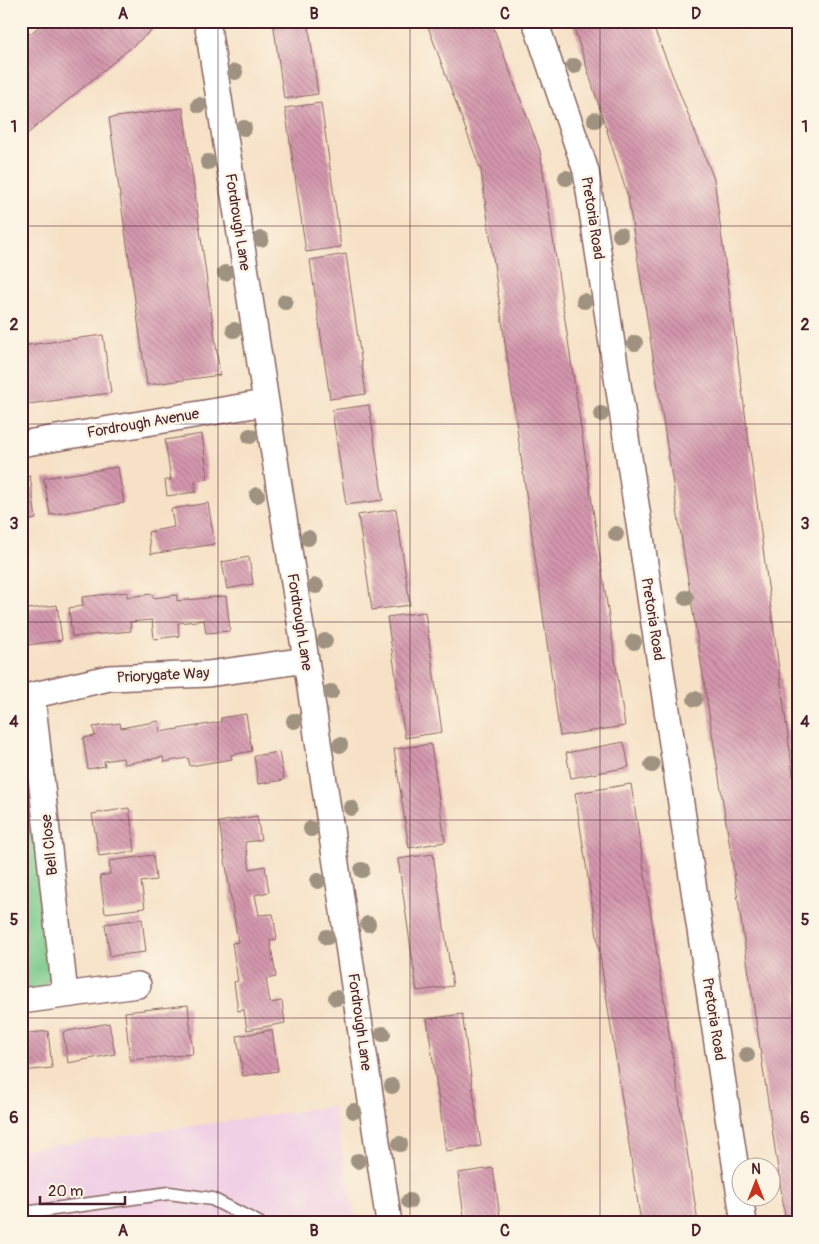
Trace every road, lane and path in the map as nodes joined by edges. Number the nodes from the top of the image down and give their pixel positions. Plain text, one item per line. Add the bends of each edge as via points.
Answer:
1 (207, 21) edge
2 (535, 21) edge
3 (266, 403) junction
4 (21, 444) edge
5 (306, 660) junction
6 (27, 697) edge
7 (138, 985) dead end
8 (65, 994) junction
9 (21, 1001) edge
10 (25, 1223) edge
11 (259, 1223) edge
12 (389, 1223) edge
13 (744, 1223) edge

1 - 3 street, Fordrough Lane
2 - 13 street, Pretoria Road via 586,171
3 - 4 street, Fordrough Avenue
3 - 5 street, Fordrough Lane
5 - 6 street, Priorygate Way via 208,674 110,678
5 - 12 street, Fordrough Lane
6 - 8 street, Bell Close
7 - 8 street
8 - 9 street
10 - 11 lane via 32,1212 169,1193 212,1199

